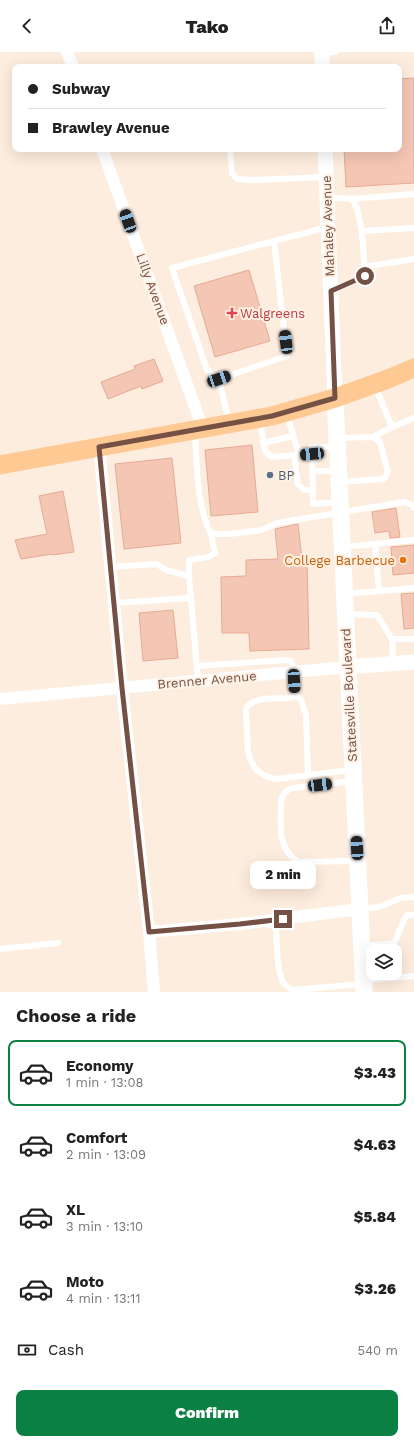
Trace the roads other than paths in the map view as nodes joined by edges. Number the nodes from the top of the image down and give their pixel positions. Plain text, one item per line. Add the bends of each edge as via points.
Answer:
1 (67, 52) edge
2 (72, 64) edge
3 (103, 152) edge
4 (230, 152) edge
5 (325, 152) edge
6 (326, 177) junction
7 (414, 194) edge
8 (327, 197) junction
9 (352, 198) junction
10 (328, 227) junction
11 (414, 228) edge
12 (362, 231) junction
13 (274, 241) junction
14 (414, 259) edge
15 (364, 267) junction
16 (331, 291) junction
17 (412, 371) edge
18 (219, 379) junction
19 (374, 384) junction
20 (335, 398) junction
21 (286, 412) junction
22 (414, 418) edge
23 (260, 419) junction
24 (230, 424) junction
25 (392, 427) junction
26 (199, 429) junction
27 (293, 436) junction
28 (373, 437) junction
29 (263, 443) junction
30 (337, 443) junction
31 (99, 447) junction
32 (312, 454) junction
33 (296, 455) junction
34 (0, 465) edge
35 (313, 471) junction
36 (339, 476) junction
37 (313, 490) junction
38 (341, 507) junction
39 (414, 508) edge
40 (212, 534) junction
41 (414, 540) edge
42 (375, 544) junction
43 (342, 547) junction
44 (111, 567) junction
45 (189, 576) junction
46 (414, 588) edge
47 (378, 591) junction
48 (344, 594) junction
49 (191, 598) junction
50 (114, 604) junction
51 (345, 614) junction
52 (392, 639) junction
53 (414, 639) edge
54 (414, 662) edge
55 (393, 663) junction
56 (226, 664) junction
57 (197, 666) junction
58 (348, 667) junction
59 (294, 672) junction
60 (227, 678) junction
61 (198, 681) junction
62 (122, 688) junction
63 (295, 695) junction
64 (0, 699) edge
65 (308, 775) junction
66 (353, 776) junction
67 (358, 862) junction
68 (414, 896) edge
69 (360, 909) junction
70 (414, 915) edge
71 (240, 924) junction
72 (149, 932) junction
73 (58, 943) dead end
74 (362, 946) junction
75 (0, 949) edge
76 (414, 976) edge
77 (364, 986) edge
78 (290, 990) edge
79 (154, 992) edge

1 - 2 street
3 - 26 street, Lilly Avenue
4 - 6 lane via 232,173 237,179
5 - 6 street, Mahaley Avenue
6 - 8 street, Mahaley Avenue
7 - 9 lane
8 - 9 lane
8 - 10 street, Mahaley Avenue
9 - 12 lane
10 - 13 lane
10 - 16 street, Mahaley Avenue
11 - 12 lane
12 - 15 lane
13 - 18 lane via 287,356
13 - 18 lane via 172,268 207,370
14 - 15 lane
15 - 16 lane via 365,276
16 - 20 street, Mahaley Avenue
17 - 19 main road
18 - 24 lane
19 - 20 main road
19 - 25 lane
20 - 21 main road
20 - 30 main road, Statesville Boulevard
21 - 23 main road
21 - 27 lane
22 - 25 lane
23 - 24 main road
23 - 29 lane
24 - 26 main road
25 - 28 lane
26 - 31 main road
26 - 40 lane via 199,490 206,524
27 - 29 lane
27 - 33 lane
28 - 30 lane
28 - 36 lane via 380,442 388,472 384,479
29 - 33 lane via 265,451 272,457
30 - 32 lane via 311,447
30 - 36 main road, Statesville Boulevard
31 - 34 main road
31 - 44 street
32 - 33 lane
32 - 35 lane
33 - 37 lane via 298,484 304,490
35 - 36 lane
35 - 37 lane
36 - 38 main road, Statesville Boulevard
37 - 38 lane via 313,504
38 - 39 lane via 404,502 414,505
38 - 40 lane via 277,523 261,530
38 - 43 main road, Statesville Boulevard
40 - 45 lane via 216,553 189,560
41 - 42 lane
42 - 43 lane
42 - 47 lane
43 - 48 main road, Statesville Boulevard
44 - 45 lane via 157,564 166,570
44 - 50 street
45 - 49 lane
46 - 47 lane
47 - 48 lane
48 - 51 main road, Statesville Boulevard
49 - 50 lane
49 - 57 lane
50 - 62 street
51 - 52 lane via 378,615
51 - 58 main road, Statesville Boulevard
52 - 53 lane
52 - 55 lane
54 - 55 street, Brenner Avenue
55 - 58 street, Brenner Avenue
56 - 57 lane
56 - 59 lane via 287,660 291,661
56 - 60 lane
57 - 61 lane
58 - 59 street, Brenner Avenue
58 - 66 main road, Statesville Boulevard
59 - 60 street, Brenner Avenue
59 - 63 lane
60 - 61 street, Brenner Avenue
61 - 62 street, Brenner Avenue
62 - 64 street, Brenner Avenue
62 - 72 street
63 - 65 lane via 301,700 306,715
63 - 65 lane via 291,698 260,700 249,704 246,709 248,751 255,768 264,776 276,779
65 - 66 lane
66 - 67 main road, Statesville Boulevard
66 - 67 lane via 287,790 280,801 282,843 291,858 299,862
67 - 69 main road, Statesville Boulevard
68 - 69 lane via 379,907
69 - 71 street
69 - 74 main road, Statesville Boulevard
70 - 74 lane via 407,915 394,943
71 - 72 street
71 - 78 lane via 276,926 279,964 284,983
72 - 79 street
73 - 75 lane
74 - 77 main road, Statesville Boulevard
76 - 77 lane
77 - 78 lane

